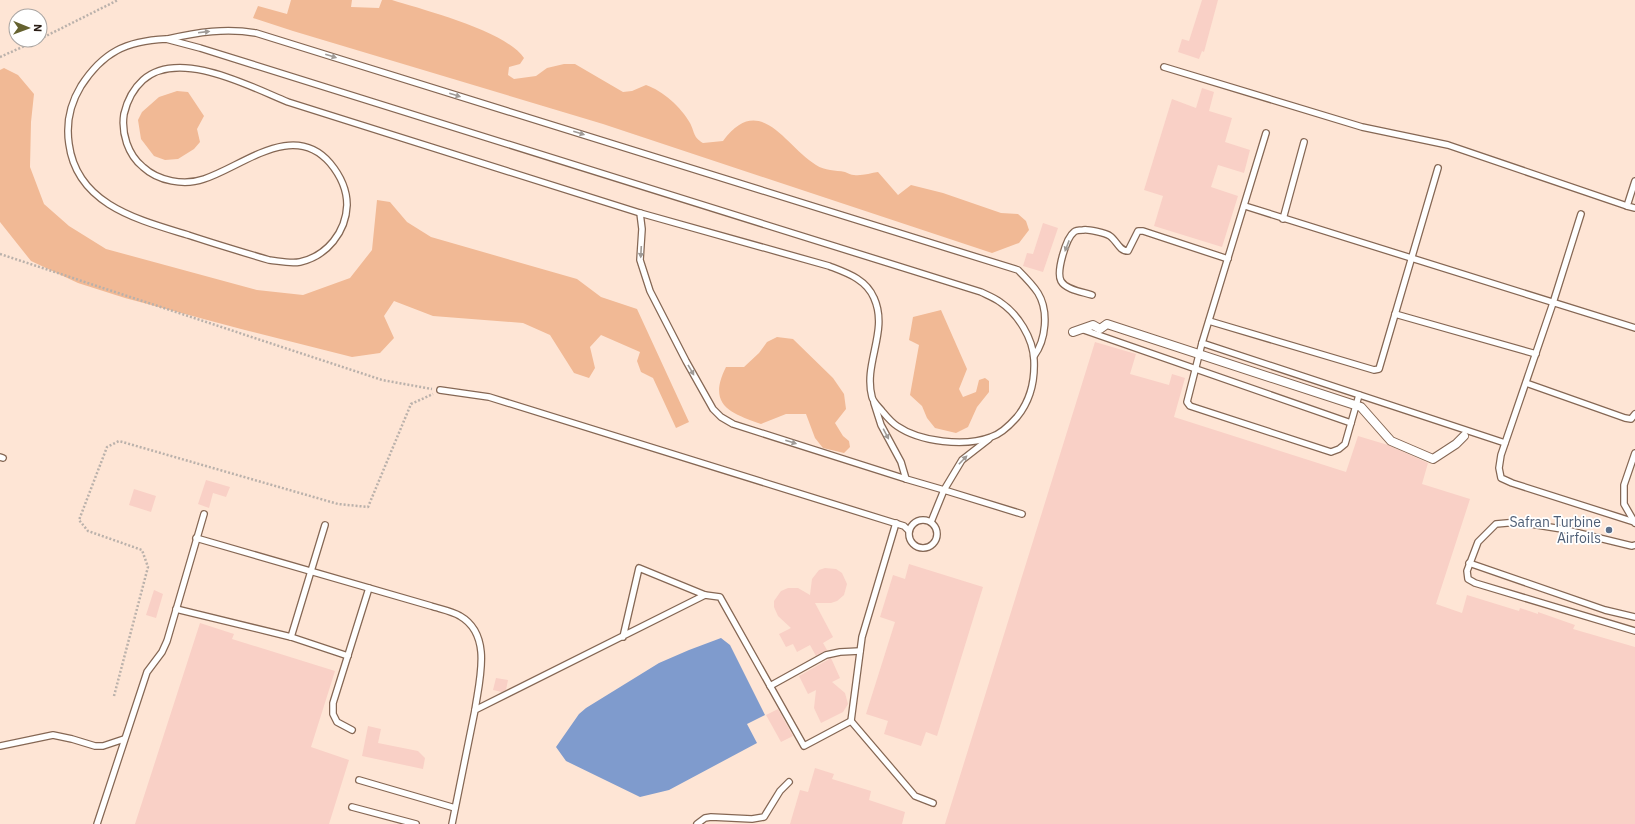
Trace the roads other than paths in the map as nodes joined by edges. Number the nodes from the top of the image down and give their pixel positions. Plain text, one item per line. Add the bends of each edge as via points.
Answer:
1 (166, 39) junction
2 (1164, 66) dead end
3 (1266, 133) dead end
4 (1304, 142) dead end
5 (1438, 168) dead end
6 (1635, 182) edge
7 (1245, 206) junction
8 (1627, 206) junction
9 (1635, 208) edge
10 (640, 213) junction
11 (1581, 214) dead end
12 (1283, 219) junction
13 (1228, 259) junction
14 (1411, 259) junction
15 (1092, 295) dead end
16 (1553, 303) junction
17 (1395, 314) junction
18 (1208, 321) junction
19 (1635, 328) edge
20 (1077, 331) joint
21 (1202, 343) junction
22 (1198, 354) junction
23 (1536, 354) junction
24 (1034, 356) junction
25 (1195, 370) junction
26 (1526, 383) junction
27 (440, 390) road end
28 (1359, 395) junction
29 (872, 398) junction
30 (1357, 405) junction
31 (1635, 414) edge
32 (1351, 423) junction
33 (1464, 436) dead end
34 (991, 437) junction
35 (1505, 443) junction
36 (1635, 453) edge
37 (906, 479) junction
38 (944, 490) junction
39 (204, 514) dead end
40 (1022, 514) dead end
41 (931, 522) junction
42 (1634, 523) edge
43 (896, 524) junction
44 (325, 525) dead end
45 (909, 531) junction
46 (196, 538) junction
47 (1635, 545) edge
48 (1469, 563) junction
49 (311, 570) junction
50 (369, 588) junction
51 (705, 595) junction
52 (176, 609) junction
53 (1635, 617) edge
54 (1635, 631) edge
55 (291, 637) junction
56 (623, 637) junction
57 (860, 651) junction
58 (348, 656) junction
59 (770, 686) junction
60 (475, 710) junction
61 (851, 721) junction
62 (352, 730) dead end
63 (124, 739) junction
64 (0, 746) edge
65 (359, 780) dead end
66 (789, 782) dead end
67 (933, 803) dead end
68 (352, 807) dead end
69 (455, 808) junction
70 (97, 824) edge
71 (416, 824) edge
72 (452, 824) edge
73 (697, 824) edge

1 - 10 lane via 124,46 105,58 78,90 69,116 70,152 86,184 104,202 146,223 269,260 298,262 311,259 330,247 338,236 347,213 347,198 338,172 317,152 301,147 282,146 259,152 215,175 195,181 172,181 151,174 142,167 128,148 125,138 124,115 127,104 138,85 148,76 169,68 213,73 288,102
1 - 24 lane via 981,292 999,301 1018,320 1031,342
1 -> 24 lane via 222,30 256,33 1018,270 1038,293 1044,310 1043,337
2 - 8 lane via 1362,127 1448,145
3 - 7 lane
4 - 12 lane
5 - 14 lane
6 - 8 lane
7 - 12 lane
7 - 13 lane
8 - 9 lane
10 - 29 lane via 829,266 860,279 874,297 878,310 878,338 870,373
10 -> 37 lane via 640,260 650,291 686,361 721,417 733,424
11 - 16 lane
12 - 14 lane
13 -> 15 lane via 1143,231 1138,231 1128,251 1122,250 1110,236 1087,230 1074,232 1065,248 1059,270 1062,282
13 - 18 lane
14 - 16 lane
14 - 17 lane
16 - 19 lane
16 - 23 lane
17 - 18 lane via 1380,366 1376,371
17 - 23 lane
18 - 21 lane
20 - 22 street via 1093,325 1100,329 1107,324
20 - 25 lane
21 - 22 lane
21 - 28 lane
22 - 25 lane
22 - 30 street
23 - 26 lane
24 - 34 lane via 1034,378 1023,408 1000,433
25 - 32 lane
25 - 32 lane via 1187,402 1190,406 1331,452 1345,444
26 - 31 lane via 1625,418 1631,419
26 - 35 lane
27 - 43 lane via 489,397
28 - 30 lane
28 - 35 lane
29 - 34 lane via 897,426 918,436 950,442
29 -> 37 lane via 881,425 901,462
30 - 32 lane
30 - 33 street via 1391,441 1433,460
38 -> 34 lane via 962,460
35 - 42 lane via 1499,468 1501,478
36 - 42 lane via 1624,485 1624,504
37 - 38 lane
38 - 40 lane
38 - 41 lane
39 - 46 lane
41 - 45 lane via 916,521
41 - 45 lane via 937,530 936,539 926,548 916,547 909,539
43 - 45 lane via 904,526
43 - 57 lane
44 - 49 lane
46 - 49 lane
46 - 52 lane
47 - 48 lane via 1518,522 1496,524 1478,542
48 - 53 lane via 1605,610
48 - 54 lane via 1468,578 1475,583
49 - 50 lane
49 - 55 lane
50 - 58 lane
50 - 60 lane via 460,616 472,626 478,638 482,657
51 - 56 lane
51 - 56 lane via 639,568
51 - 59 lane via 720,596
52 - 55 lane
52 - 63 lane via 162,652 147,672
55 - 58 lane
56 - 60 lane
57 - 59 lane via 826,655
57 - 61 lane
58 - 62 lane via 333,704 333,714 337,722
59 - 61 lane via 804,746
60 - 69 lane
61 - 67 lane via 915,796
63 - 64 lane via 95,746 53,736
63 - 70 lane
65 - 69 lane
66 - 73 lane via 780,791 764,817 710,817
68 - 71 lane
69 - 72 lane

